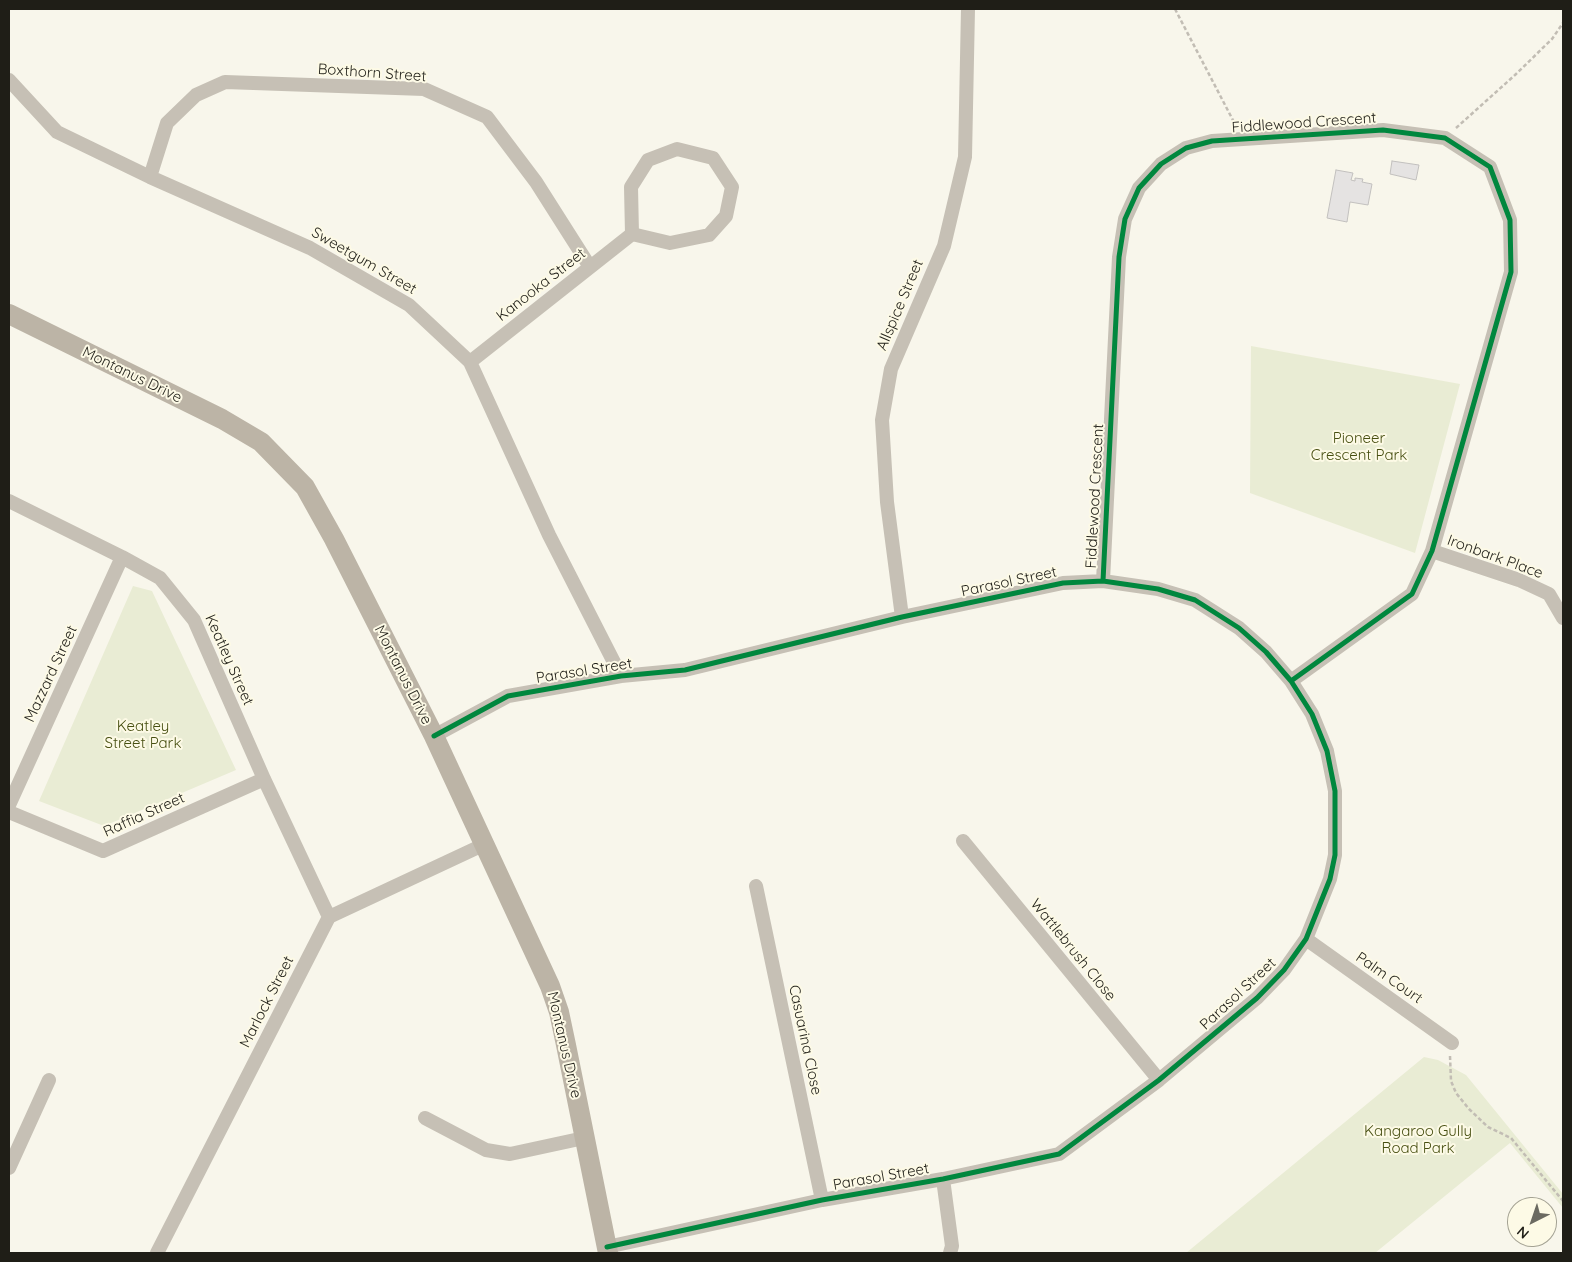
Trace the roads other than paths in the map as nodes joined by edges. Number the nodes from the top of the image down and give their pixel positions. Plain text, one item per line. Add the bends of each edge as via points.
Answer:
1 (968, 9) edge
2 (9, 80) edge
3 (150, 176) junction
4 (632, 234) junction
5 (590, 267) junction
6 (9, 314) edge
7 (470, 362) junction
8 (9, 501) edge
9 (1432, 551) junction
10 (122, 557) junction
11 (1103, 581) junction
12 (902, 616) junction
13 (1563, 618) edge
14 (621, 676) junction
15 (1291, 681) junction
16 (434, 736) junction
17 (264, 779) junction
18 (9, 805) edge
19 (9, 812) edge
20 (963, 841) dead end
21 (483, 845) junction
22 (756, 886) dead end
23 (329, 916) junction
24 (1306, 939) junction
25 (1452, 1043) road end
26 (49, 1080) dead end
27 (1159, 1080) junction
28 (425, 1118) dead end
29 (584, 1138) junction
30 (9, 1168) edge
31 (943, 1179) junction
32 (822, 1200) junction
33 (607, 1250) edge
34 (157, 1253) edge
35 (950, 1253) edge

1 - 12 street, Allspice Street via 965,157 944,246 891,369 882,420 887,502
2 - 3 street, Sweetgum Street via 57,132
3 - 5 street, Boxthorn Street via 167,123 196,95 226,82 424,89 487,118 536,182
3 - 7 street, Sweetgum Street via 310,248 410,305
4 - 4 street via 631,187 648,160 677,149 712,158 732,187 726,216 709,235 670,243
4 - 5 street, Kanooka Street
5 - 7 street, Kanooka Street
6 - 16 street, Montanus Drive via 222,419 261,442 305,487
7 - 14 street, Sweetgum Street via 548,535
8 - 10 street, Keatley Street
9 - 11 street, Fiddlewood Crescent via 1511,272 1510,220 1490,167 1445,138 1383,130 1239,139 1186,148 1161,164 1140,188 1125,219 1120,257
9 - 13 street, Ironbark Place via 1519,580 1549,594
9 - 15 street, Fiddlewood Crescent via 1412,594
10 - 17 street, Keatley Street via 160,578 194,620
10 - 18 street, Mazzard Street
11 - 12 street, Parasol Street via 1063,583
11 - 15 street, Parasol Street via 1158,589 1194,600 1239,628
12 - 14 street, Parasol Street via 685,670
14 - 16 street, Parasol Street via 508,696
15 - 24 street, Parasol Street via 1312,714 1324,742 1335,791 1335,854 1330,879
16 - 21 street, Montanus Drive
17 - 19 street, Raffia Street via 103,851
17 - 23 street, Keatley Street
20 - 27 street, Wattlebrush Close
21 - 23 street
21 - 29 street, Montanus Drive via 550,986 561,1020
22 - 32 street, Casuarina Close
23 - 34 street, Marlock Street
24 - 25 street, Palm Court
24 - 27 street, Parasol Street via 1284,970 1257,998
26 - 30 street
27 - 31 street, Parasol Street via 1060,1154
28 - 29 street via 486,1150 510,1154
29 - 33 street, Montanus Drive
31 - 32 street, Parasol Street
31 - 35 street via 952,1246
32 - 33 street, Parasol Street

